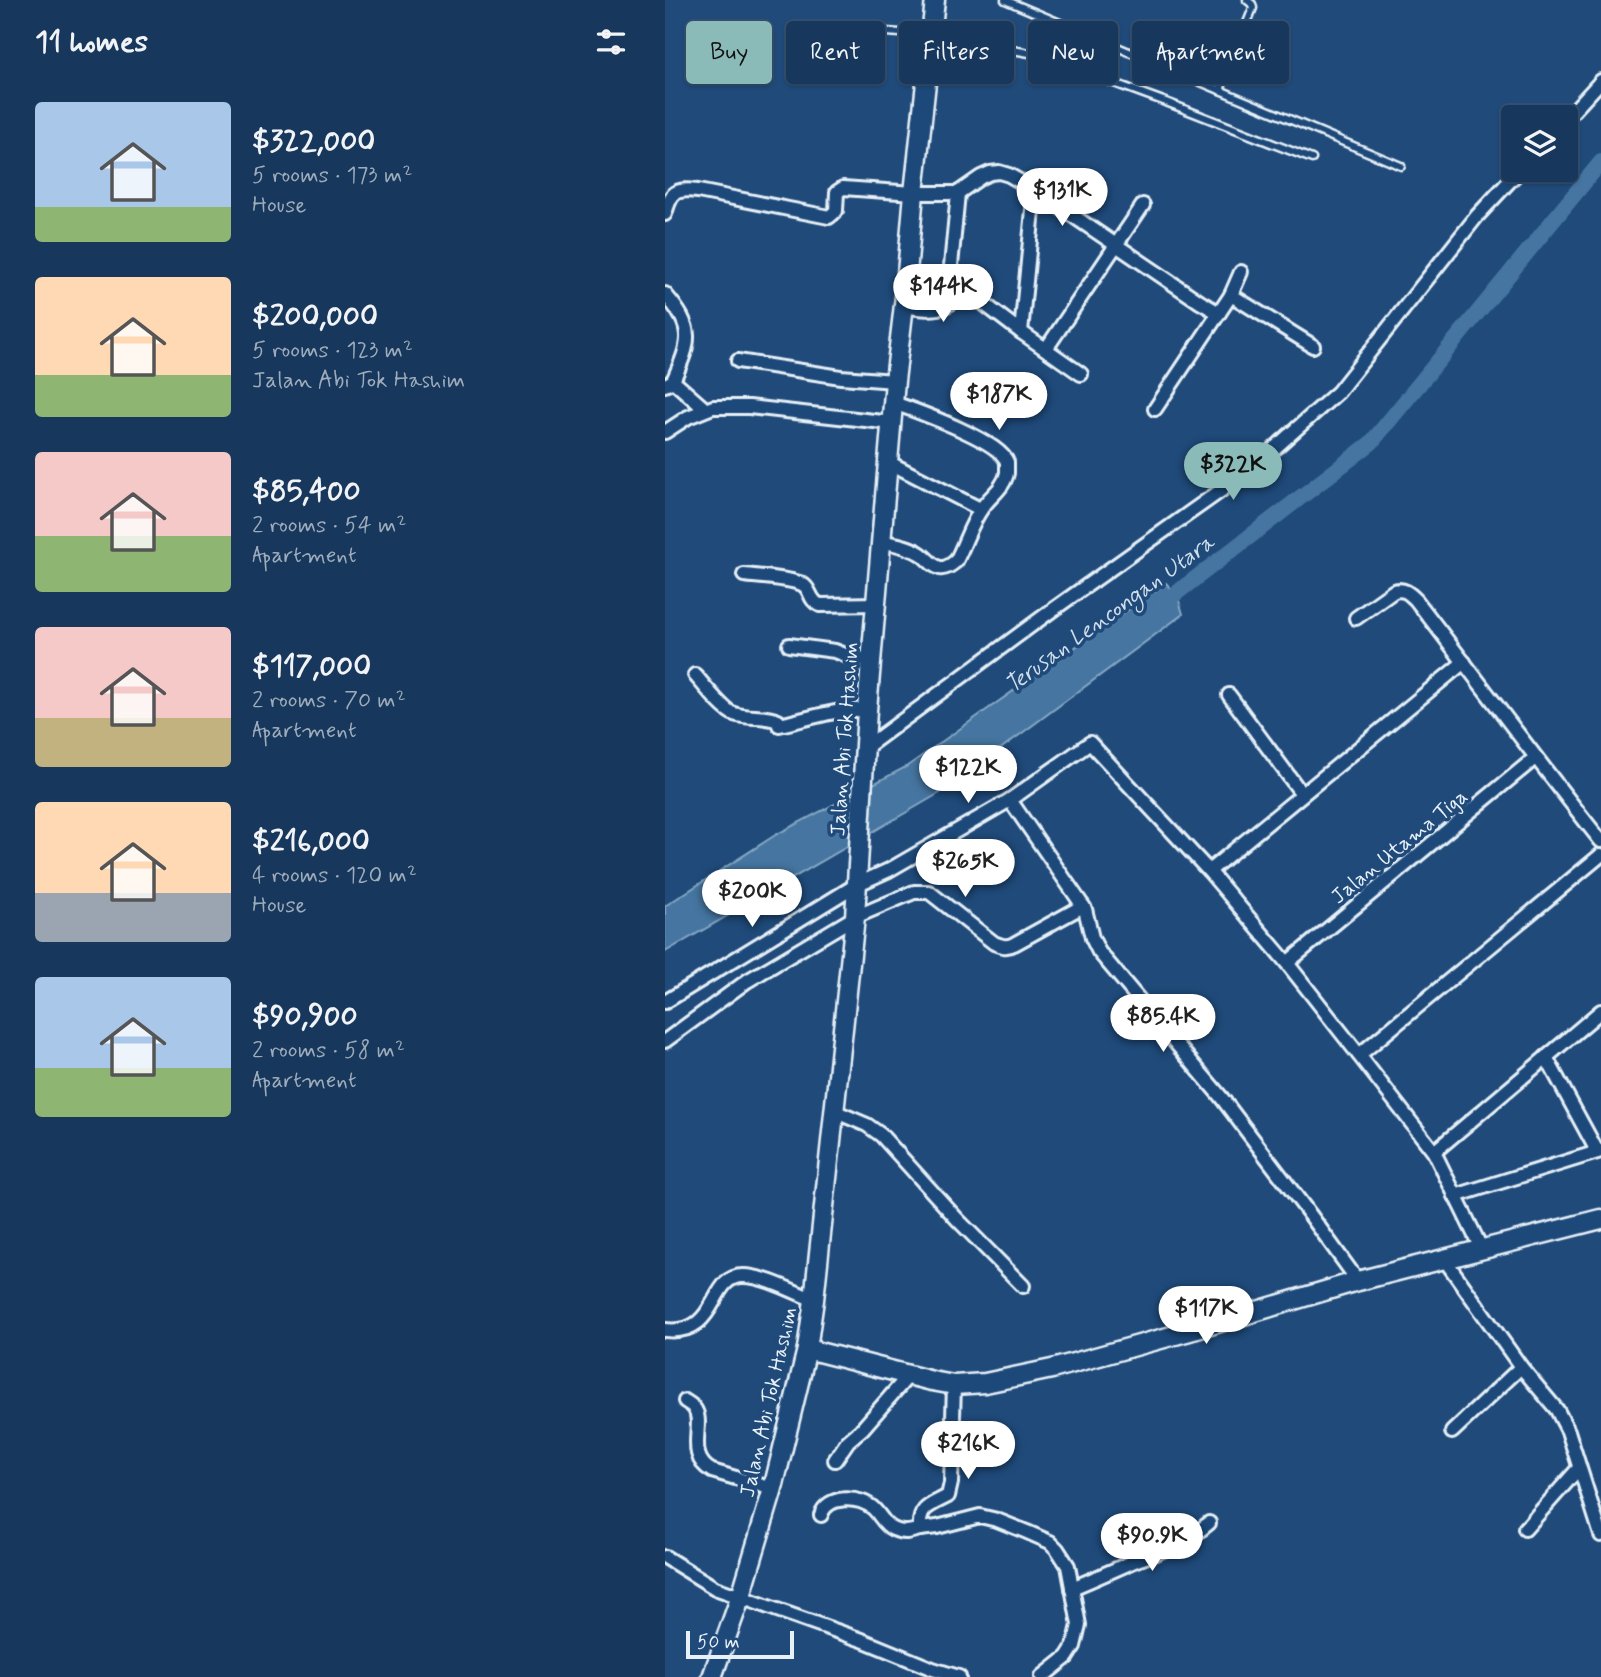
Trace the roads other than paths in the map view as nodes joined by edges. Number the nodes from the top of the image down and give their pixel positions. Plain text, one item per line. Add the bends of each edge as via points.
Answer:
1 (935, 0) edge
2 (1247, 0) edge
3 (1010, 1) edge
4 (932, 21) edge
5 (1014, 50) edge
6 (1601, 81) edge
7 (925, 84) edge
8 (1220, 90) junction
9 (1578, 106) edge
10 (1312, 159) dead end
11 (1401, 166) dead end
12 (1509, 182) edge
13 (1035, 190) junction
14 (958, 192) junction
15 (914, 193) junction
16 (1143, 205) dead end
17 (665, 214) edge
18 (1116, 244) junction
19 (1241, 272) dead end
20 (968, 291) junction
21 (665, 294) edge
22 (1231, 295) junction
23 (904, 306) junction
24 (1219, 313) junction
25 (1021, 332) junction
26 (1313, 346) dead end
27 (1046, 349) junction
28 (738, 361) dead end
29 (1081, 374) dead end
30 (895, 382) junction
31 (669, 383) edge
32 (894, 403) junction
33 (1155, 409) dead end
34 (705, 410) junction
35 (892, 423) junction
36 (665, 432) edge
37 (888, 462) junction
38 (980, 509) junction
39 (881, 541) junction
40 (744, 575) dead end
41 (877, 604) junction
42 (1356, 618) dead end
43 (789, 645) dead end
44 (871, 659) junction
45 (1464, 662) junction
46 (695, 675) dead end
47 (1229, 695) dead end
48 (867, 710) junction
49 (865, 748) junction
50 (1535, 758) junction
51 (1302, 794) junction
52 (1010, 800) junction
53 (1601, 841) edge
54 (1601, 855) edge
55 (1209, 870) junction
56 (857, 876) junction
57 (1083, 906) junction
58 (855, 917) junction
59 (1287, 963) junction
60 (665, 1002) edge
61 (1601, 1011) edge
62 (665, 1041) edge
63 (1359, 1055) junction
64 (1546, 1057) junction
65 (834, 1111) junction
66 (1599, 1151) edge
67 (1434, 1153) junction
68 (1454, 1196) junction
69 (1601, 1219) edge
70 (1482, 1250) junction
71 (1445, 1260) junction
72 (1358, 1282) junction
73 (1023, 1286) dead end
74 (814, 1300) junction
75 (665, 1330) edge
76 (807, 1349) junction
77 (1521, 1367) junction
78 (909, 1375) junction
79 (954, 1385) junction
80 (685, 1401) dead end
81 (1452, 1432) dead end
82 (835, 1460) dead end
83 (1579, 1468) junction
84 (773, 1489) junction
85 (821, 1516) dead end
86 (1209, 1523) dead end
87 (920, 1529) junction
88 (1525, 1530) dead end
89 (1601, 1535) edge
90 (665, 1557) edge
91 (1072, 1588) junction
92 (741, 1596) junction
93 (712, 1677) edge
94 (959, 1677) edge
95 (1041, 1677) edge

1 - 4 main road, Jalan Abi Tok Hashim
2 - 8 lane via 1253,8
3 - 8 lane
5 - 10 lane via 1035,54
6 - 9 street
7 - 15 main road, Jalan Abi Tok Hashim
8 - 11 lane
12 - 49 street via 1338,392 1250,470
13 - 14 street via 999,172
13 - 18 street
13 - 25 street
14 - 15 street
14 - 20 street via 951,266
15 - 17 street via 843,188 837,192 836,211 829,217 678,190
15 - 23 main road, Jalan Abi Tok Hashim
16 - 18 street
18 - 24 street
18 - 27 street
19 - 22 street
20 - 23 street via 953,303 930,310
20 - 25 street
21 - 31 street via 686,328 686,348
22 - 24 street
22 - 26 street
23 - 30 main road, Jalan Abi Tok Hashim
24 - 33 street
25 - 27 street
27 - 29 street
28 - 30 street
30 - 32 main road, Jalan Abi Tok Hashim
31 - 34 street
32 - 35 main road, Jalan Abi Tok Hashim
32 - 38 street via 953,426 1002,455 1007,463 1005,480
34 - 35 street via 749,407
34 - 36 street
35 - 37 main road, Jalan Abi Tok Hashim
37 - 38 street
37 - 39 main road, Jalan Abi Tok Hashim
38 - 39 street via 955,561 945,568 910,549
39 - 41 main road, Jalan Abi Tok Hashim
40 - 41 street via 800,584 820,605
41 - 44 main road, Jalan Abi Tok Hashim
42 - 45 street via 1403,590
43 - 44 street
44 - 48 main road, Jalan Abi Tok Hashim
45 - 50 street
45 - 51 street
46 - 48 street via 731,713 773,719 779,725 840,710
47 - 51 street
48 - 49 main road, Jalan Abi Tok Hashim
49 - 56 main road, Jalan Abi Tok Hashim
50 - 53 street
50 - 59 street, Jalan Utama Tiga
51 - 55 street
52 - 55 street via 1090,743
52 - 56 street via 889,870
52 - 57 street
54 - 63 street
55 - 59 street
56 - 58 main road, Jalan Abi Tok Hashim
56 - 60 street
57 - 58 street via 1002,947 929,892 914,892
57 - 72 street via 1099,952 1221,1097
58 - 62 street via 747,981
58 - 65 main road, Jalan Abi Tok Hashim
59 - 63 street
61 - 64 street
63 - 67 street
64 - 66 street
64 - 67 street
65 - 73 street via 881,1135
65 - 74 main road, Jalan Abi Tok Hashim
66 - 68 street
67 - 68 street
68 - 70 street
69 - 70 main road
70 - 71 main road
71 - 72 main road
71 - 77 street
72 - 79 main road via 1052,1368
74 - 75 street via 755,1278 733,1277 724,1283 698,1323
74 - 76 main road, Jalan Abi Tok Hashim
76 - 78 main road
76 - 84 main road, Jalan Abi Tok Hashim
77 - 81 street
77 - 83 street via 1557,1410
78 - 79 main road
78 - 82 street
79 - 87 street via 948,1496 923,1509
80 - 84 street via 697,1414 697,1444 704,1467
83 - 88 street
83 - 89 street
84 - 92 main road, Jalan Abi Tok Hashim
85 - 87 street via 827,1506 850,1499 865,1502 890,1528 908,1533
86 - 91 street via 1173,1547
87 - 91 street via 980,1516 997,1520 1057,1549 1068,1566
90 - 92 street via 715,1588
91 - 95 street via 1079,1625 1075,1646
92 - 93 main road, Jalan Abi Tok Hashim
92 - 94 street

